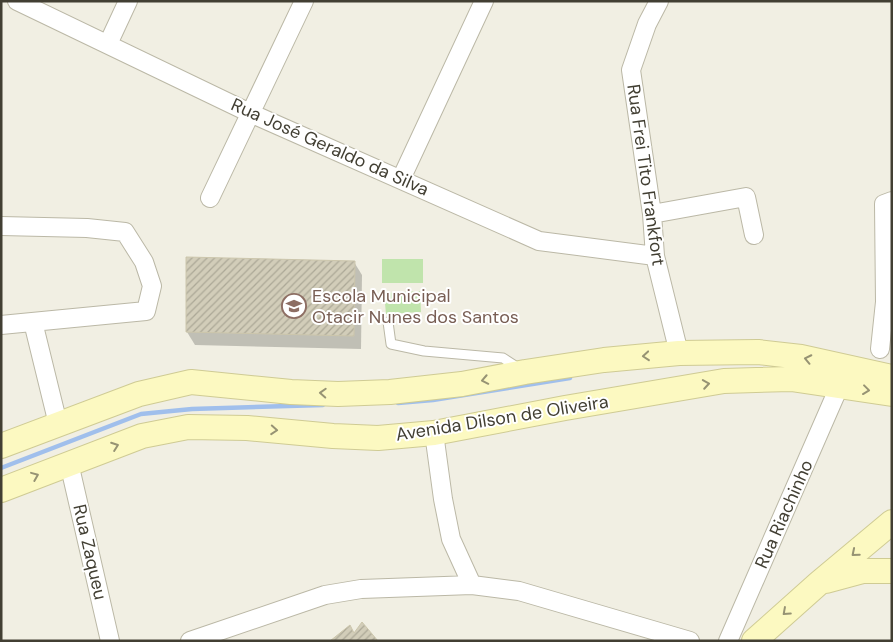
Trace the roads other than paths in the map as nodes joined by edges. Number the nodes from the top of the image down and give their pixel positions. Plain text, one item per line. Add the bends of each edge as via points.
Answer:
1 (17, 1) edge
2 (128, 1) edge
3 (304, 1) edge
4 (484, 1) edge
5 (659, 1) edge
6 (108, 44) junction
7 (250, 113) junction
8 (402, 179) junction
9 (210, 198) dead end
10 (892, 201) edge
11 (652, 214) junction
12 (1, 226) edge
13 (754, 235) dead end
14 (656, 256) junction
15 (33, 322) junction
16 (388, 322) dead end
17 (1, 325) edge
18 (886, 348) edge
19 (679, 353) junction
20 (855, 368) junction
21 (525, 372) junction
22 (892, 377) edge
23 (839, 387) junction
24 (892, 394) edge
25 (58, 424) junction
26 (434, 433) junction
27 (1, 446) edge
28 (69, 463) junction
29 (1, 490) edge
30 (892, 522) edge
31 (892, 571) edge
32 (819, 583) junction
33 (472, 585) junction
34 (110, 641) edge
35 (190, 641) edge
36 (690, 641) edge
37 (728, 641) edge
38 (754, 641) edge

1 - 6 street, Rua José Geraldo da Silva
2 - 6 street
3 - 7 street
4 - 8 street
5 - 11 street, Rua Frei Tito Frankfort via 647,24 632,70
6 - 7 street, Rua José Geraldo da Silva
7 - 8 street, Rua José Geraldo da Silva
7 - 9 street
8 - 14 street, Rua José Geraldo da Silva via 539,241
10 - 18 street via 884,204
11 - 13 street via 746,197
11 - 14 street, Rua Frei Tito Frankfort
12 - 15 street via 125,232 144,262 152,286 146,311
14 - 19 street, Rua Frei Tito Frankfort
15 - 17 street
15 - 25 street
16 - 21 lane via 391,344 424,351 503,358
18 - 20 street
20 -> 19 main road via 758,352
19 -> 21 main road
20 - 22 main road
21 -> 25 main road via 462,384 338,394 191,382 139,394
23 -> 24 main road, Avenida Dilson de Oliveira
26 -> 23 main road, Avenida Dilson de Oliveira via 724,381 791,380
23 - 37 street, Rua Riachinho
25 - 27 main road
28 -> 26 main road, Avenida Dilson de Oliveira via 142,436 188,427 378,438
26 - 33 street via 451,539
29 -> 28 main road, Avenida Dilson de Oliveira
28 - 34 street, Rua Zaqueu
30 -> 32 main road
31 - 32 main road via 863,571
32 -> 38 main road
33 - 35 street via 361,589 325,595
33 - 36 street via 519,591

